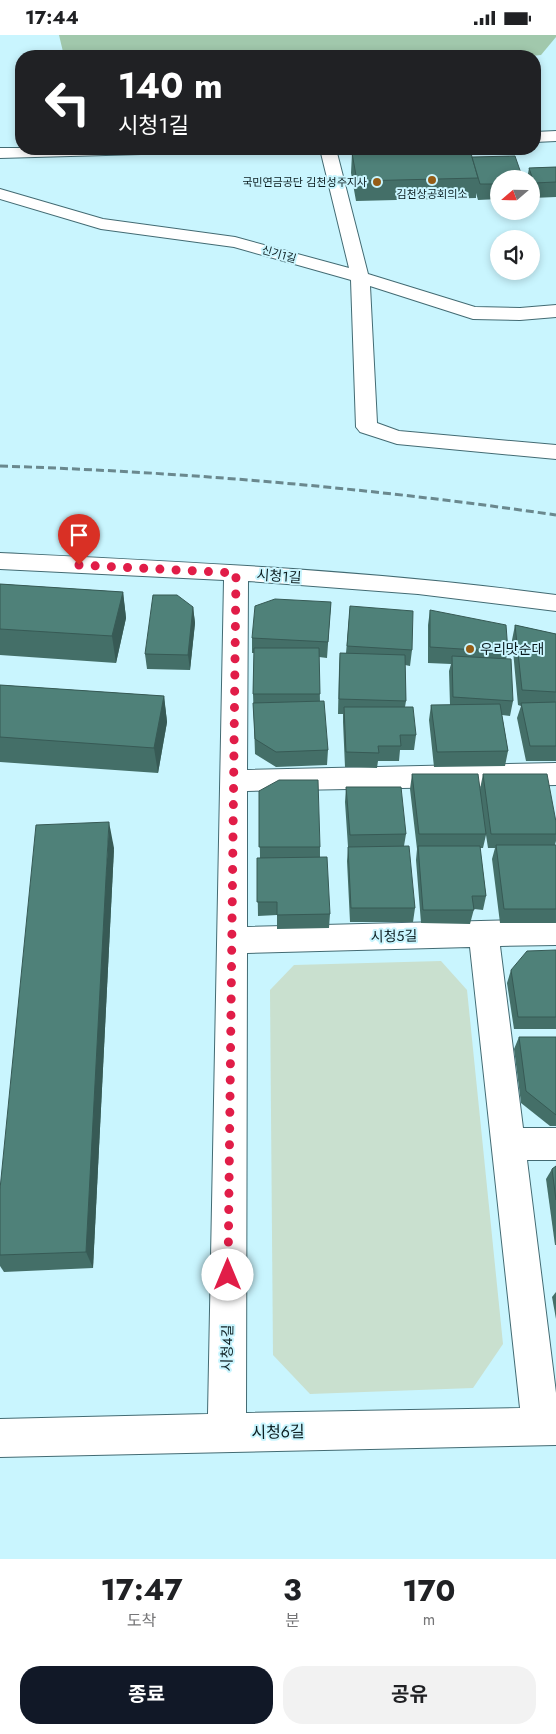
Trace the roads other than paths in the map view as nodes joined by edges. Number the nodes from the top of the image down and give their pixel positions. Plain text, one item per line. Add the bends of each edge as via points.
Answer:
1 (556, 136) edge
2 (541, 137) edge
3 (0, 153) edge
4 (15, 153) edge
5 (330, 155) edge
6 (0, 194) edge
7 (360, 277) junction
8 (556, 311) edge
9 (556, 453) edge
10 (0, 561) edge
11 (236, 573) junction
12 (556, 603) edge
13 (556, 774) edge
14 (234, 781) junction
15 (556, 932) edge
16 (484, 934) junction
17 (232, 940) junction
18 (508, 1144) junction
19 (556, 1144) edge
20 (548, 1426) edge
21 (226, 1433) junction
22 (0, 1438) edge

1 - 2 street
3 - 4 street
5 - 7 street
6 - 7 street, 신기1길 via 101,224 235,242
7 - 8 street, 신기1길 via 473,313
7 - 9 street via 367,427 397,437
10 - 11 street, 시청1길
11 - 12 street, 시청1길 via 413,585
11 - 14 street, 시청4길
13 - 14 street
14 - 17 street, 시청4길
15 - 16 street, 시청5길
16 - 17 street, 시청5길
16 - 18 street
17 - 21 street, 시청4길
18 - 19 street
18 - 20 street
20 - 21 street, 시청6길
21 - 22 street, 시청6길

